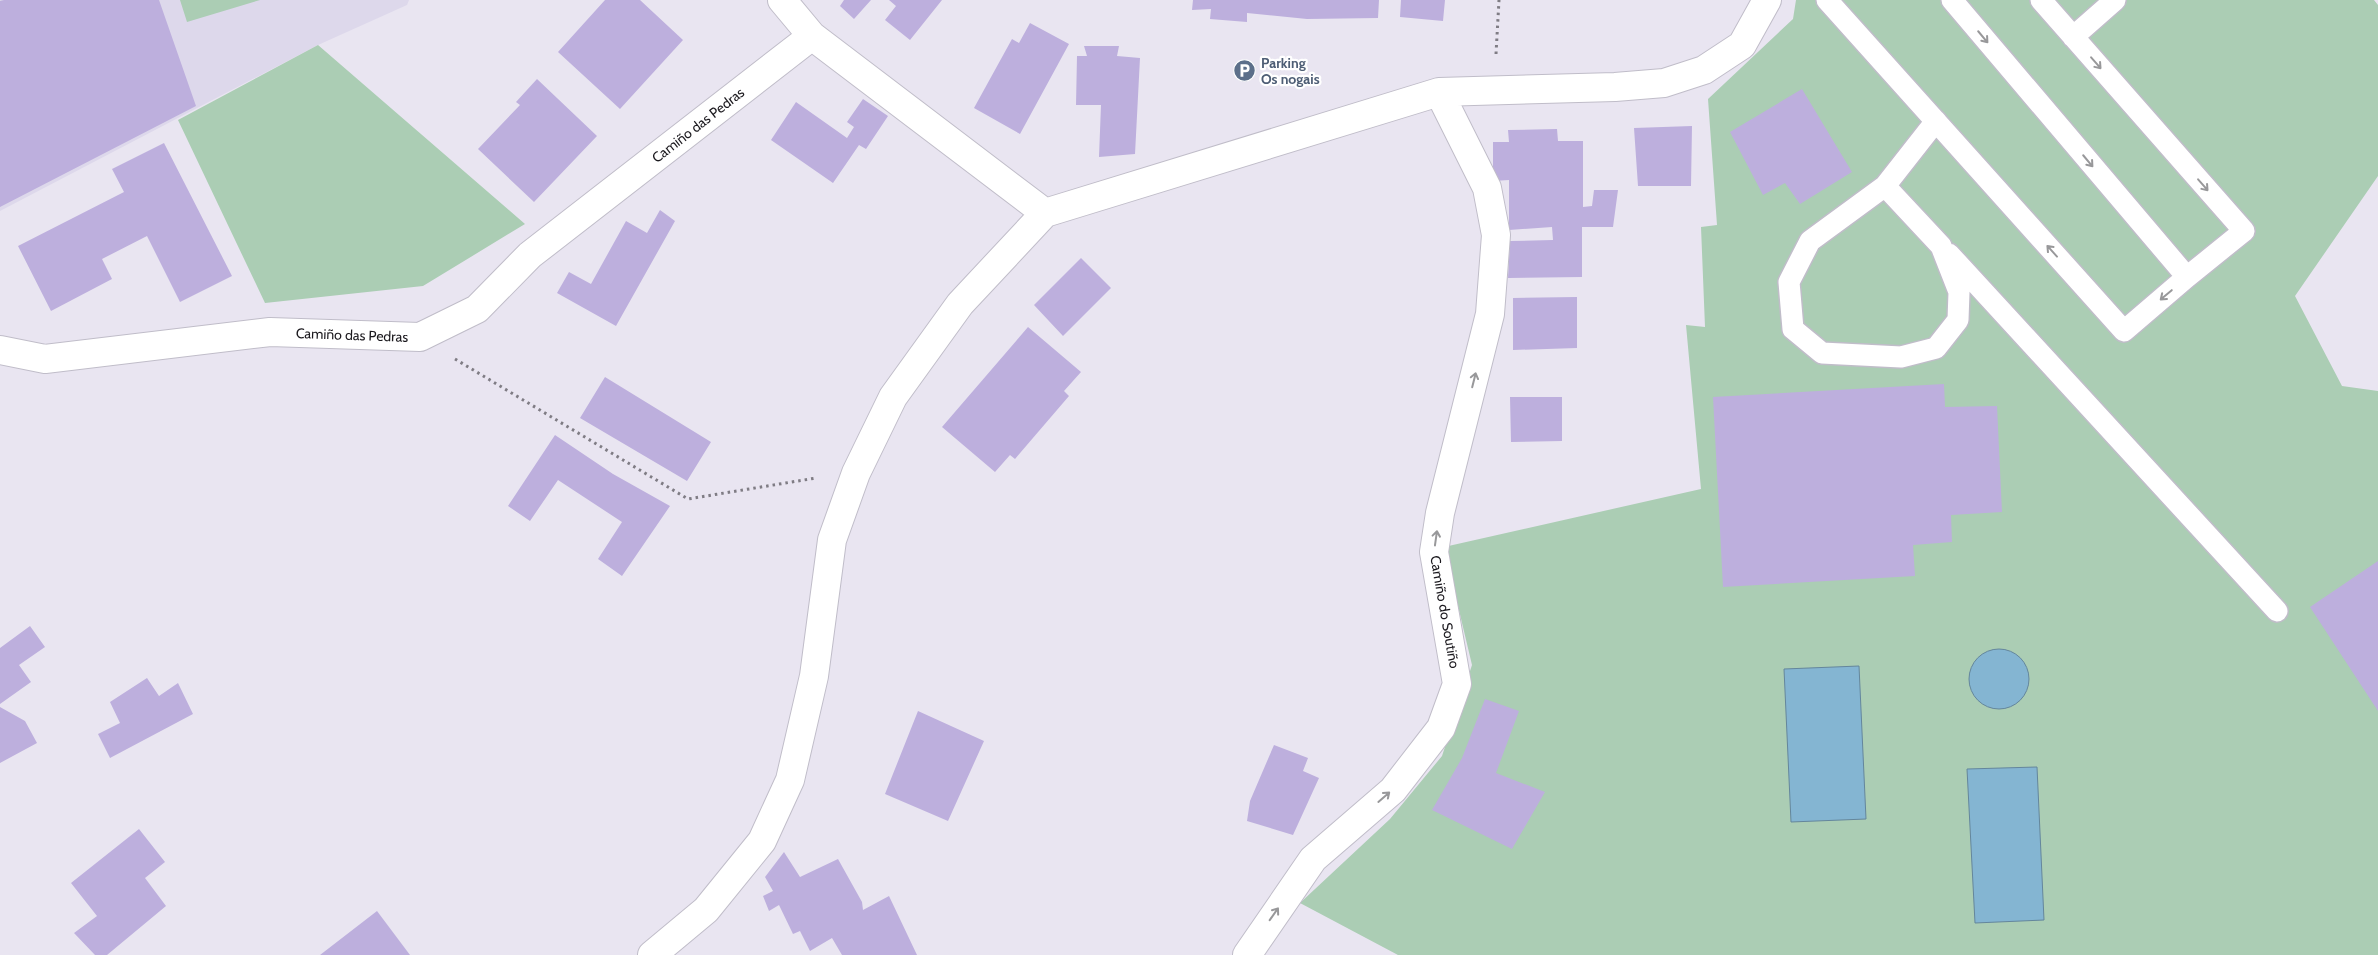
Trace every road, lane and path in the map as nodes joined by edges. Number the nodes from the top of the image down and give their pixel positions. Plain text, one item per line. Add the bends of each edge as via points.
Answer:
1 (782, 0) edge
2 (1499, 0) edge
3 (1767, 0) edge
4 (1827, 0) edge
5 (1952, 0) edge
6 (2041, 0) edge
7 (2115, 0) edge
8 (812, 36) junction
9 (2073, 37) junction
10 (1493, 91) junction
11 (1439, 92) junction
12 (1936, 121) junction
13 (1886, 186) junction
14 (1046, 213) junction
15 (1941, 246) junction
16 (2187, 277) junction
17 (420, 337) junction
18 (0, 350) edge
19 (856, 473) junction
20 (2277, 611) dead end
21 (652, 955) edge
22 (1247, 955) edge

1 - 8 street
2 - 10 path
3 - 10 street via 1742,45 1704,70 1664,83
4 - 12 lane
5 -> 16 lane
6 - 9 lane
7 - 9 lane
8 - 14 street
8 - 17 street, Camiño das Pedras via 530,255 477,309
9 -> 16 lane via 2244,231
10 - 11 street
11 - 14 street
22 -> 11 street, Camiño do Soutiño via 1313,859 1392,790 1435,736 1457,684 1434,552 1440,513 1490,314 1496,235 1487,188
12 - 13 lane
16 -> 12 lane via 2124,331
13 - 15 lane
13 - 15 lane via 1810,241 1789,282 1793,329 1822,353 1901,357 1936,348 1958,320 1959,292
14 - 19 street via 960,304 893,397
15 - 20 lane
17 - 18 street, Camiño das Pedras via 270,332 45,359
17 - 19 path via 688,499
19 - 21 street via 832,540 814,676 790,780 762,841 706,910

